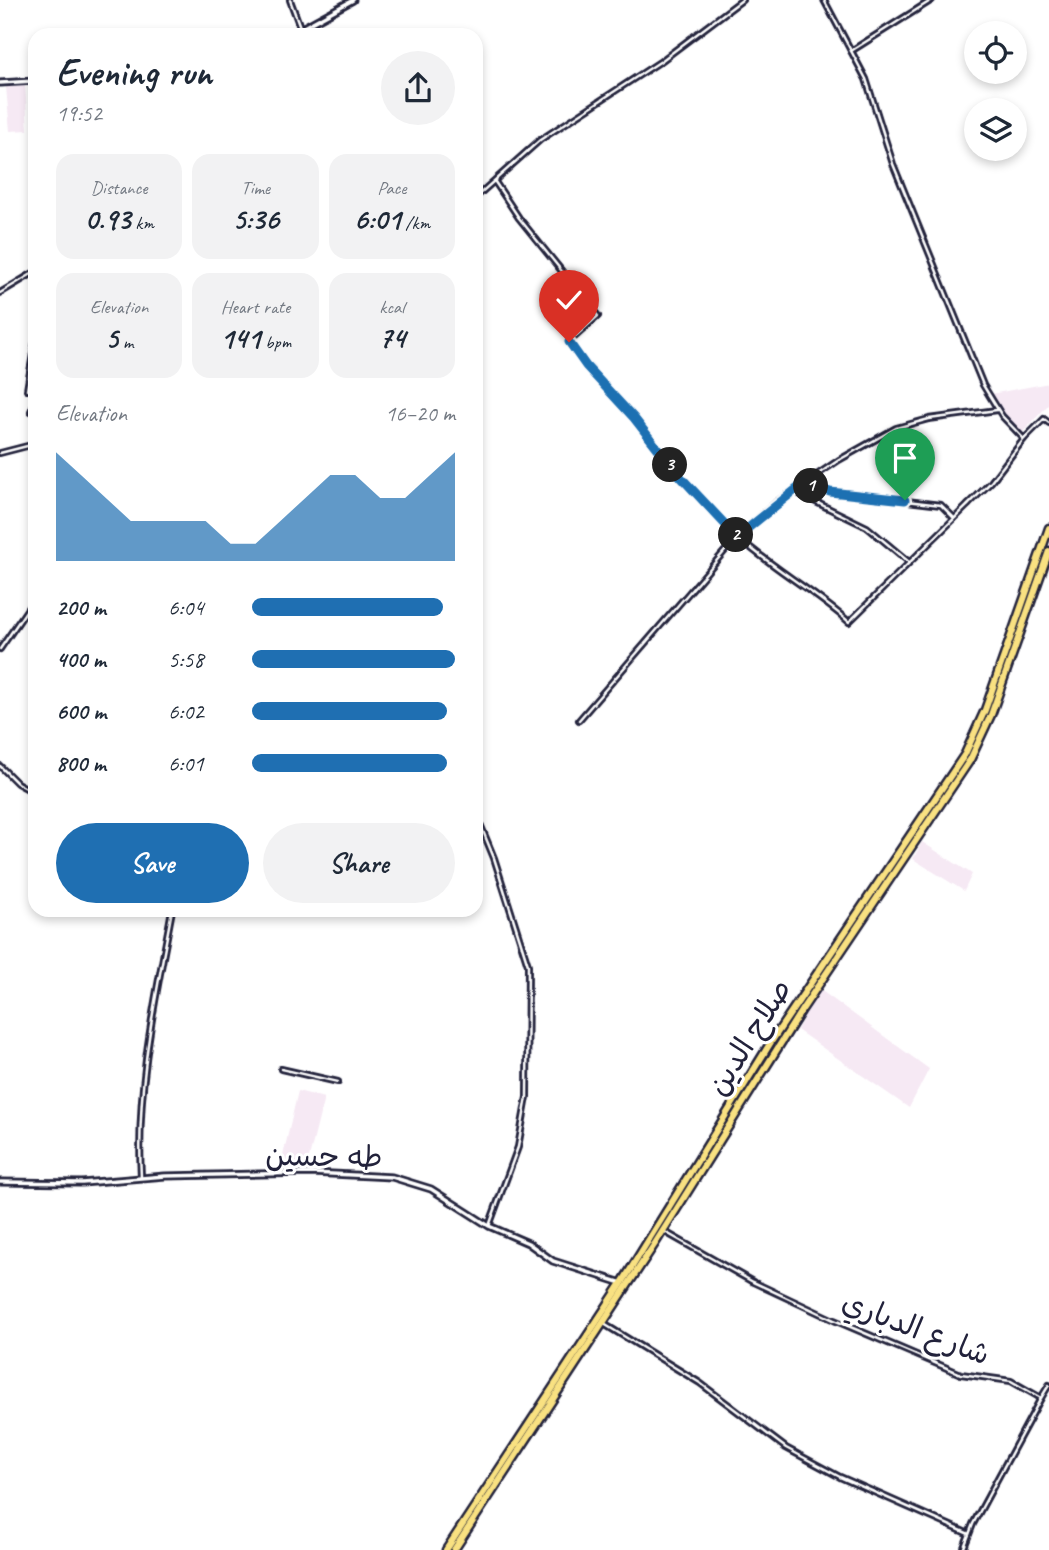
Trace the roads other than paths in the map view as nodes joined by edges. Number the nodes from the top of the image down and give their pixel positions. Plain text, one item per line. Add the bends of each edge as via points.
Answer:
1 (290, 0) edge
2 (353, 0) edge
3 (742, 0) edge
4 (824, 0) edge
5 (932, 0) edge
6 (299, 28) edge
7 (304, 28) edge
8 (851, 51) junction
9 (28, 81) edge
10 (0, 83) edge
11 (495, 182) junction
12 (483, 191) edge
13 (28, 276) edge
14 (0, 293) edge
15 (28, 384) edge
16 (27, 390) dead end
17 (998, 410) junction
18 (1049, 423) edge
19 (1024, 439) junction
20 (28, 446) edge
21 (0, 453) edge
22 (804, 483) junction
23 (793, 491) junction
24 (954, 517) junction
25 (1049, 528) edge
26 (737, 537) junction
27 (1049, 551) edge
28 (909, 562) junction
29 (1037, 573) junction
30 (28, 608) edge
31 (0, 649) edge
32 (579, 720) dead end
33 (0, 766) edge
34 (28, 789) edge
35 (483, 831) edge
36 (171, 917) edge
37 (281, 1069) dead end
38 (338, 1082) dead end
39 (708, 1152) junction
40 (141, 1178) junction
41 (0, 1182) edge
42 (489, 1226) junction
43 (663, 1230) junction
44 (622, 1283) junction
45 (601, 1322) junction
46 (566, 1372) junction
47 (1049, 1385) edge
48 (1041, 1398) junction
49 (969, 1534) junction
50 (446, 1550) edge
51 (454, 1550) edge
52 (963, 1550) edge

1 - 6 street
2 - 7 street
3 - 11 street via 662,61 540,140
4 - 8 street
5 - 8 street
8 - 17 street via 875,102 901,183 983,384
9 - 10 street
11 - 12 street
11 - 26 street via 598,316 569,342 677,473
13 - 14 street
15 - 16 street
17 - 19 street
17 - 22 street via 896,428
18 - 19 street via 1039,421
19 - 24 street via 991,482
20 - 21 street
22 - 23 street
22 - 24 street via 830,492 941,505
23 - 26 street
23 - 28 street via 867,527
24 - 28 street
25 - 29 highway, صلاح الدين
26 - 28 street via 849,622
26 - 32 street
27 - 29 highway, صلاح الدين
29 - 39 highway, صلاح الدين via 998,696 974,753
30 - 31 street
33 - 34 street
35 - 42 street via 528,965 527,1097 519,1147
36 - 40 street via 140,1091
37 - 38 street
39 - 43 highway, صلاح الدين
39 - 44 highway, صلاح الدين
40 - 41 street, طه حسين
40 - 42 street, طه حسين via 312,1173 392,1177 432,1189
42 - 44 street, طه حسين via 528,1243 553,1261
43 - 45 highway, صلاح الدين
43 - 48 street, شارع الدباري via 753,1282 834,1320 966,1376 1011,1381
44 - 46 highway, صلاح الدين
45 - 46 highway, صلاح الدين
45 - 49 street via 700,1383 786,1448
46 - 50 highway, صلاح الدين
46 - 51 highway, صلاح الدين
47 - 48 street
48 - 49 street
49 - 52 street

